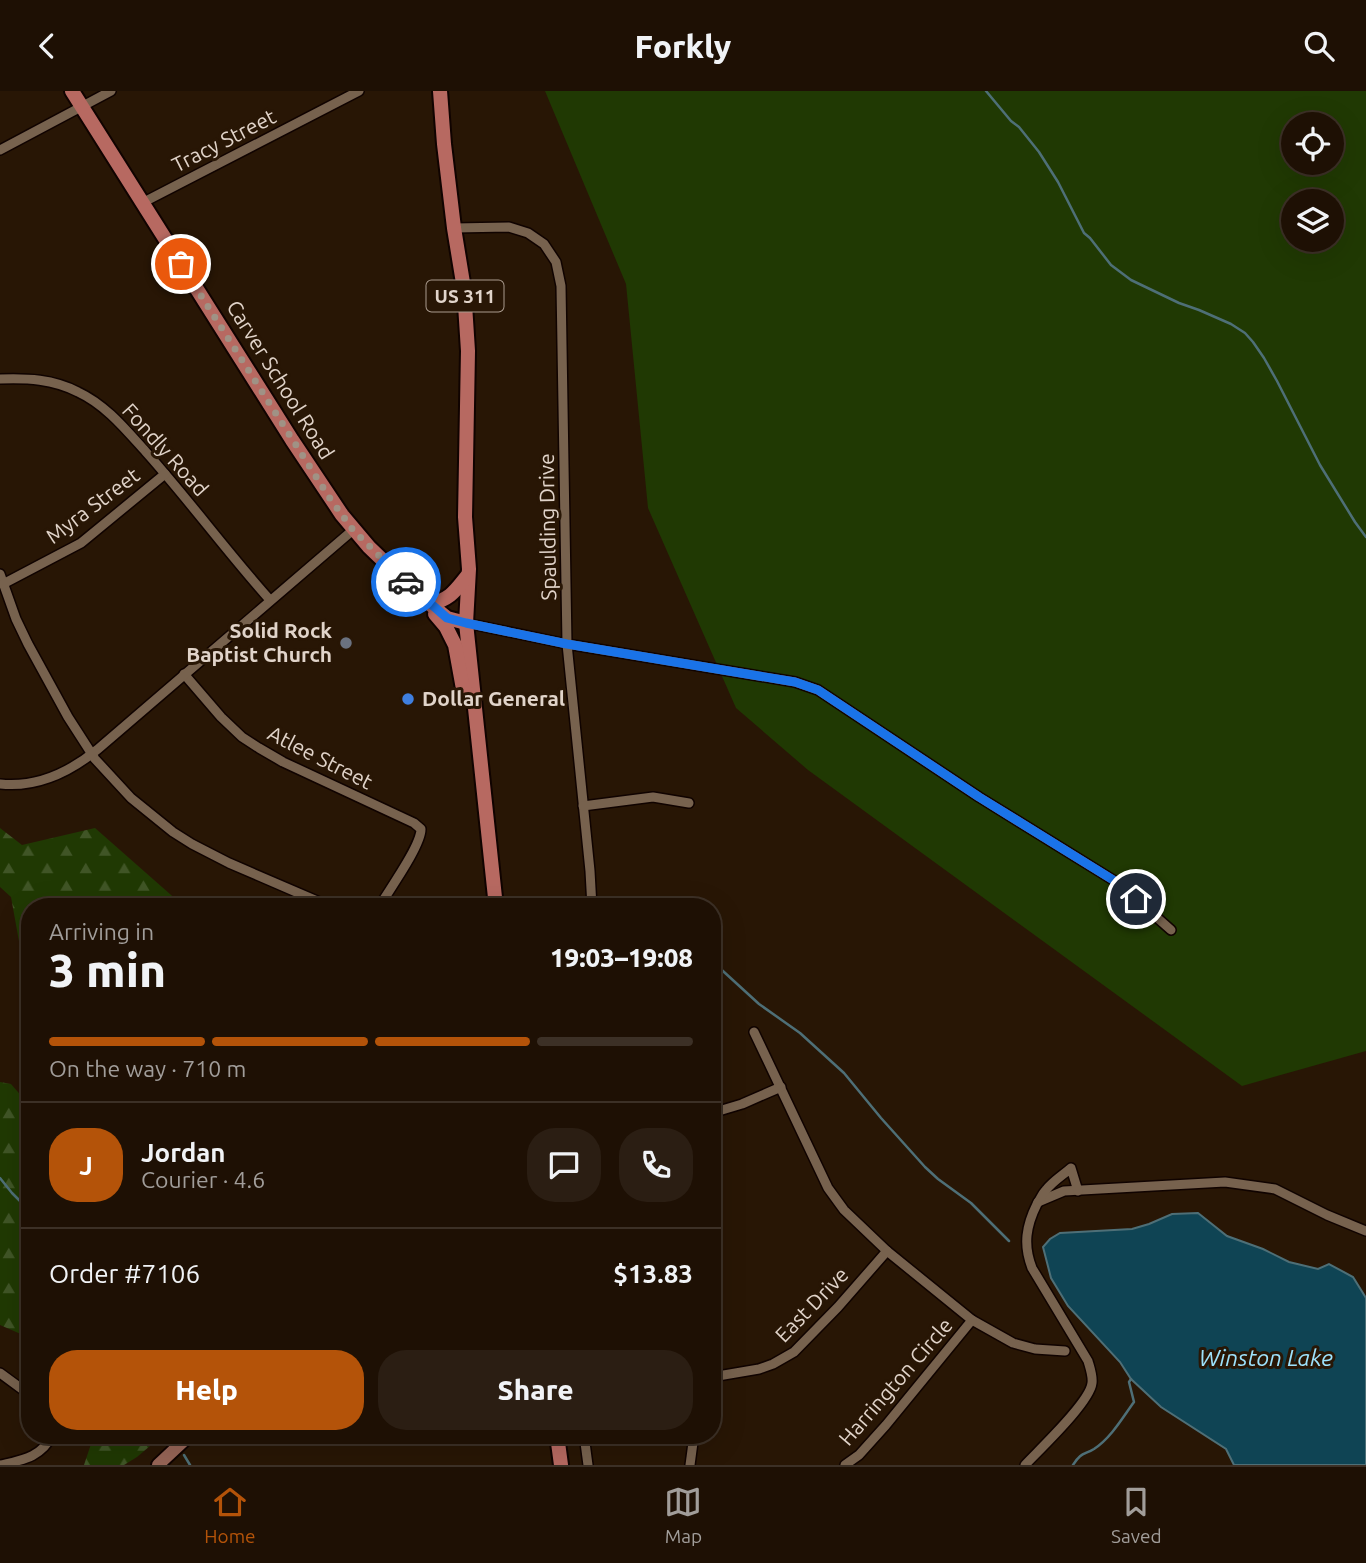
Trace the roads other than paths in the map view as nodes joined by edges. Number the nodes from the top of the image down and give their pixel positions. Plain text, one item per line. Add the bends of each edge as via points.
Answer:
1 (72, 91) edge
2 (111, 91) edge
3 (359, 91) edge
4 (440, 91) edge
5 (81, 106) junction
6 (0, 150) edge
7 (142, 202) junction
8 (454, 227) junction
9 (0, 379) edge
10 (165, 474) junction
11 (353, 530) junction
12 (468, 575) junction
13 (2, 579) edge
14 (270, 600) junction
15 (430, 604) junction
16 (466, 623) junction
17 (567, 644) junction
18 (184, 674) junction
19 (474, 699) junction
20 (92, 754) junction
21 (0, 784) edge
22 (689, 803) dead end
23 (583, 806) junction
24 (310, 898) edge
25 (384, 898) edge
26 (495, 898) edge
27 (592, 898) edge
28 (1171, 930) dead end
29 (754, 1032) dead end
30 (781, 1087) junction
31 (721, 1110) edge
32 (1078, 1191) junction
33 (1038, 1202) junction
34 (1366, 1231) edge
35 (887, 1251) junction
36 (972, 1320) junction
37 (1065, 1351) dead end
38 (0, 1373) edge
39 (721, 1375) edge
40 (21, 1388) edge
41 (47, 1444) edge
42 (180, 1444) edge
43 (558, 1444) edge
44 (585, 1444) edge
45 (693, 1444) edge
46 (1, 1465) edge
47 (158, 1465) edge
48 (561, 1465) edge
49 (588, 1465) edge
50 (690, 1465) edge
51 (845, 1465) edge
52 (1026, 1465) edge

1 - 5 main road, Carver School Road
2 - 5 street
3 - 7 street, Tracy Street
4 - 8 main road, US 311
5 - 6 street
5 - 7 main road, Carver School Road
7 - 11 main road, Carver School Road
8 - 12 main road, US 311 via 468,351
8 - 17 street, Spaulding Drive via 509,227 527,233 544,244 556,262 561,286
9 - 10 street, Fondly Road via 38,379 91,398
10 - 13 street, Myra Street via 81,543
10 - 14 street, Fondly Road
11 - 14 street
11 - 15 main road, Carver School Road
12 - 15 main road via 448,598
12 - 16 main road, US 311
13 - 20 street via 28,644
14 - 18 street
15 - 16 main road, Carver School Road via 447,618
15 - 19 main road via 455,645 463,689
16 - 17 street
16 - 19 main road, US 311
17 - 23 street, Spaulding Drive
17 - 28 street via 795,682 818,690 1118,883
18 - 20 street
18 - 25 street, Atlee Street via 242,737 421,829
19 - 26 main road, US 311
20 - 21 street via 44,780
20 - 24 street via 131,798 167,828 229,863
22 - 23 street via 653,797
23 - 27 street, Spaulding Drive
29 - 30 street
30 - 31 street
30 - 35 street via 828,1188
32 - 33 street
32 - 33 street via 1071,1168
32 - 34 street via 1225,1182 1275,1189
33 - 52 street via 1026,1234 1028,1259 1088,1361 1092,1382 1082,1404
35 - 36 street
35 - 39 street, East Drive via 794,1352 759,1369
36 - 37 street via 1013,1343
36 - 51 street, Harrington Circle via 887,1425
38 - 40 street
41 - 46 street via 33,1456
42 - 47 street
43 - 48 main road
44 - 49 street
45 - 50 street

